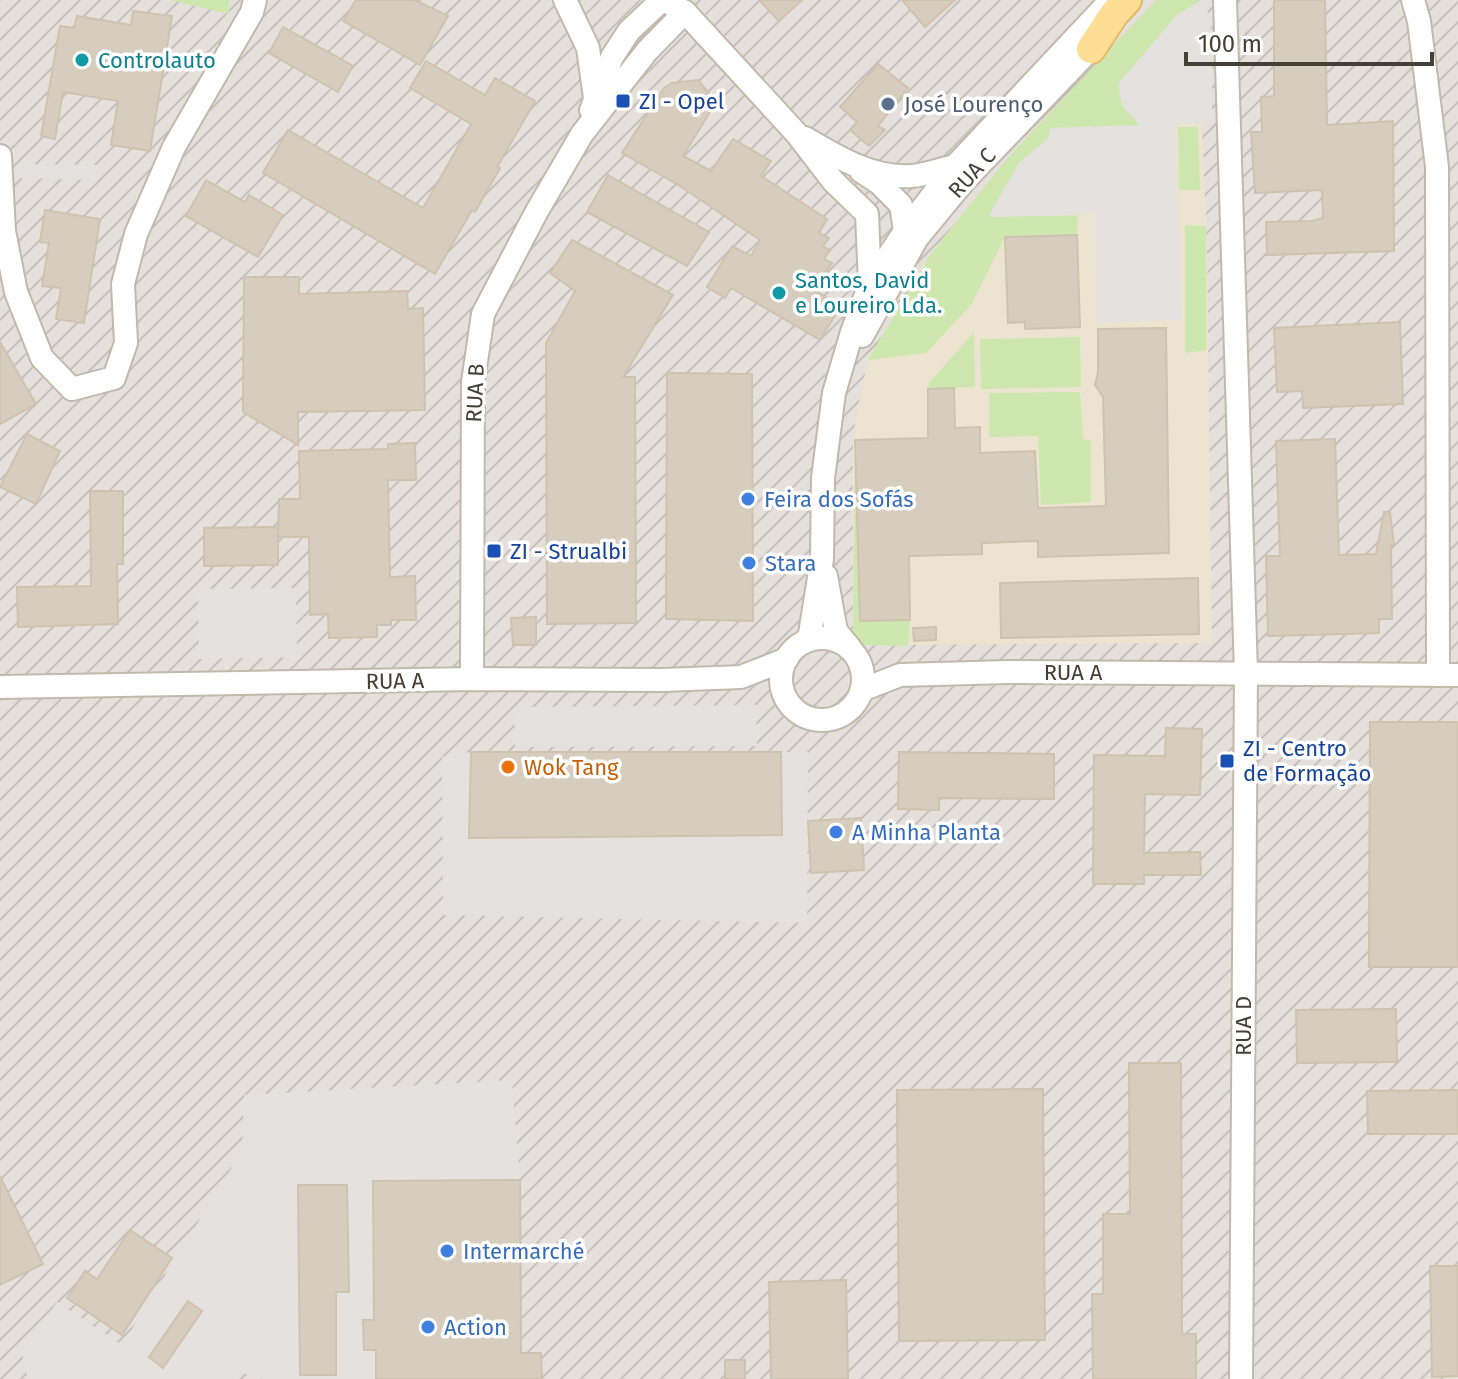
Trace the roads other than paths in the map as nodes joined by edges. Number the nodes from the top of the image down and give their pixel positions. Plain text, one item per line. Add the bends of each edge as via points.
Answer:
1 (255, 0) edge
2 (565, 0) edge
3 (663, 0) edge
4 (1111, 0) edge
5 (1127, 0) edge
6 (1137, 0) edge
7 (1225, 0) edge
8 (1413, 0) edge
9 (685, 12) junction
10 (1091, 49) junction
11 (595, 99) junction
12 (582, 134) junction
13 (797, 134) junction
14 (0, 156) edge
15 (852, 165) junction
16 (955, 166) junction
17 (867, 214) junction
18 (911, 234) junction
19 (870, 284) junction
20 (841, 372) junction
21 (822, 559) junction
22 (809, 640) junction
23 (853, 652) junction
24 (787, 659) junction
25 (1246, 673) junction
26 (900, 675) junction
27 (1448, 675) edge
28 (741, 677) junction
29 (472, 679) junction
30 (0, 687) edge
31 (862, 690) junction
32 (783, 692) junction
33 (1239, 1373) edge

1 - 14 street via 174,147 136,234 123,284 126,343 114,378 72,389 42,358 16,292 4,231
2 - 11 street, RUA B via 588,48
3 - 9 street
3 - 11 street, RUA B via 629,31
4 - 16 street, RUA C
5 - 10 main road
6 - 10 street, RUA C
7 - 25 street, RUA D
8 - 27 street via 1437,167
9 - 12 street, RUA B
9 - 13 street
10 - 18 street, RUA C
11 - 12 street, RUA B
12 - 29 street, RUA B via 483,314 473,382
13 - 15 street
13 - 17 street
15 - 16 street via 911,177
15 - 18 street via 901,205
16 - 18 street, RUA C
17 - 18 street
17 - 19 street
18 - 19 street, RUA C
18 - 20 street, RUA C
19 - 20 street, RUA C
20 - 21 street, RUA C via 823,478
21 - 22 street, RUA C
21 - 23 street, RUA C via 836,631
22 - 23 street via 830,639
22 - 24 street
23 - 26 street, RUA A
23 - 31 street via 861,666
24 - 28 street, RUA A
24 - 32 street
25 - 26 street, RUA A
25 - 27 street, RUA A
25 - 33 street, RUA D
26 - 31 street, RUA A
28 - 29 street, RUA A
28 - 32 street
29 - 30 street, RUA A
31 - 32 street via 848,712 822,721 797,712

